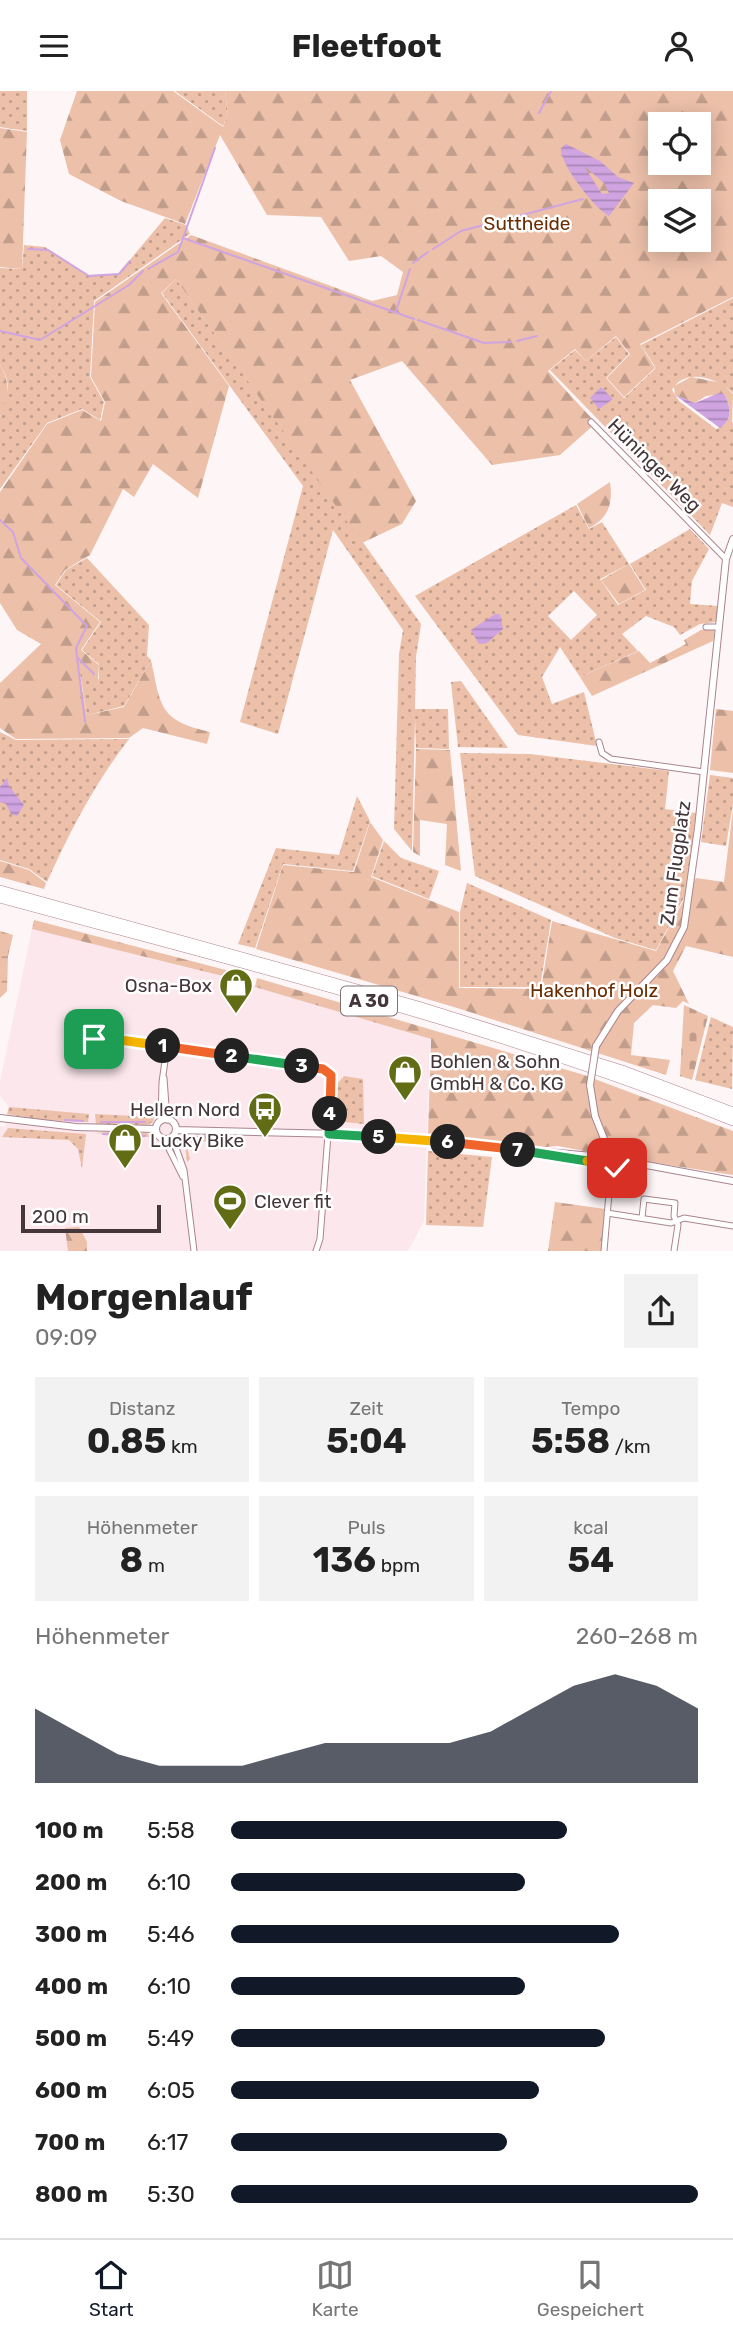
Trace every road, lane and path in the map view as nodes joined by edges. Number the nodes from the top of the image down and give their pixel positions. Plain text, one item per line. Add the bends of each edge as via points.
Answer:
1 (591, 422) dead end
2 (733, 539) edge
3 (726, 559) junction
4 (706, 627) dead end
5 (719, 627) junction
6 (599, 742) dead end
7 (704, 772) junction
8 (0, 890) edge
9 (0, 898) edge
10 (94, 1039) dead end
11 (167, 1047) junction
12 (733, 1112) edge
13 (0, 1118) edge
14 (164, 1120) junction
15 (733, 1121) edge
16 (156, 1129) junction
17 (176, 1130) junction
18 (329, 1134) junction
19 (168, 1138) junction
20 (606, 1158) junction
21 (619, 1163) junction
22 (611, 1171) junction
23 (733, 1181) edge
24 (607, 1213) junction
25 (642, 1218) junction
26 (676, 1221) junction
27 (733, 1226) edge
28 (194, 1251) edge
29 (316, 1251) edge
30 (604, 1251) edge
31 (674, 1251) edge

1 - 3 street, Hüninger Weg
2 - 3 street, Zum Flugplatz
3 - 5 street, Zum Flugplatz
4 - 5 street
5 - 7 street, Zum Flugplatz
6 - 7 street via 602,753 611,759
7 - 20 street, Zum Flugplatz, bridge via 681,936 662,965 607,1025 596,1046 590,1085
8 - 12 highway, A 30 via 418,1006 610,1066
9 - 15 highway, A 30 via 458,1027 599,1071
10 - 11 street
11 - 14 street
11 - 18 street via 326,1071 332,1082
13 - 16 street via 76,1127
14 - 16 street
14 - 17 street via 173,1122
16 - 19 street
17 - 18 street
17 - 19 street
18 - 20 street
18 - 29 street
19 - 28 street via 184,1179
20 - 21 street
20 - 22 street
21 - 22 street
21 - 23 street
22 - 24 street
24 - 25 street
24 - 30 street
25 - 26 street
25 - 26 street via 645,1199 675,1203
26 - 27 street via 684,1218
26 - 31 street

